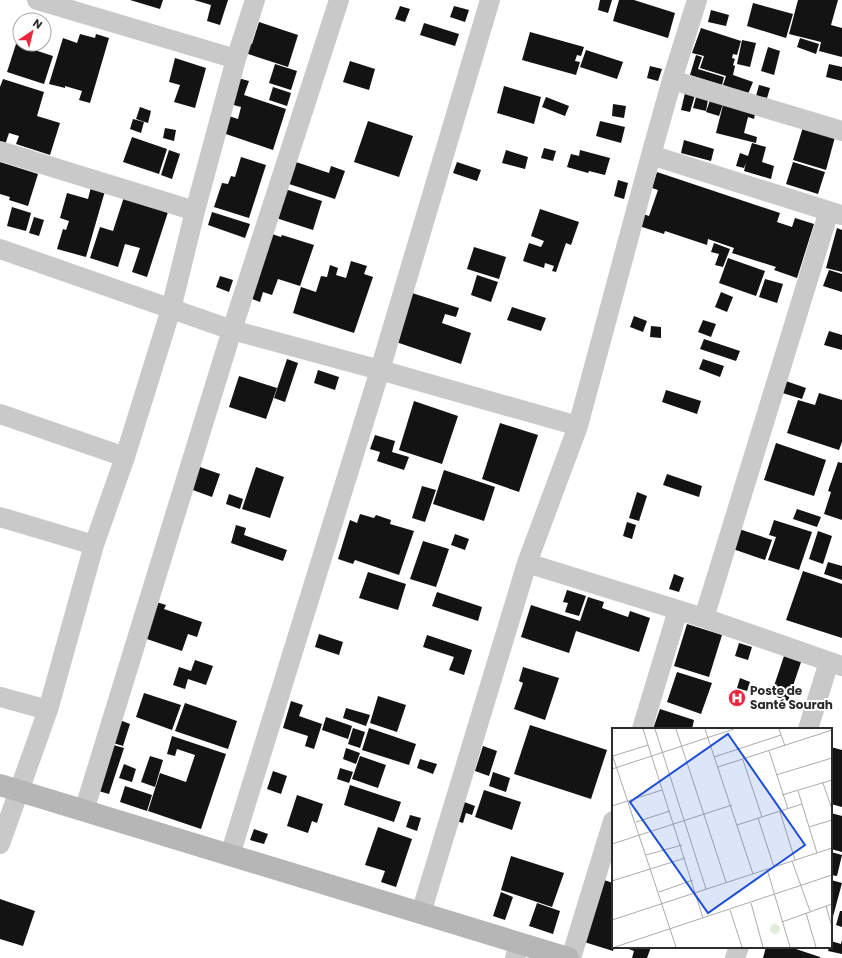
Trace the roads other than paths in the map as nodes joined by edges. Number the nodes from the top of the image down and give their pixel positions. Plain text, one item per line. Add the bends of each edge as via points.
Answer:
1 (37, 0) edge
2 (255, 0) edge
3 (339, 0) edge
4 (490, 0) edge
5 (697, 0) edge
6 (236, 59) junction
7 (672, 80) junction
8 (842, 131) edge
9 (0, 151) edge
10 (651, 155) junction
11 (195, 211) junction
12 (836, 213) edge
13 (0, 249) edge
14 (171, 309) junction
15 (232, 330) junction
16 (380, 370) junction
17 (0, 414) edge
18 (578, 426) junction
19 (125, 457) junction
20 (0, 517) edge
21 (94, 545) junction
22 (527, 563) junction
23 (678, 610) junction
24 (704, 618) junction
25 (836, 664) edge
26 (0, 697) edge
27 (48, 710) junction
28 (642, 728) edge
29 (808, 728) edge
30 (10, 788) edge
31 (84, 811) junction
32 (612, 825) edge
33 (0, 844) edge
34 (230, 855) junction
35 (421, 913) junction
36 (739, 948) edge
37 (517, 951) edge
38 (569, 958) edge
39 (735, 958) edge

1 - 6 street
2 - 6 street
3 - 15 street
4 - 16 street
5 - 7 street
6 - 11 street
7 - 8 street
7 - 10 street
9 - 11 street
10 - 12 street
10 - 18 street
11 - 14 street
12 - 24 street
13 - 14 street
14 - 15 street
14 - 19 street
15 - 16 street
15 - 31 street
16 - 18 street
16 - 34 street
17 - 19 street
18 - 22 street
19 - 21 street
20 - 21 street
21 - 27 street
22 - 23 street
22 - 35 street
23 - 24 street
23 - 28 street
24 - 25 street
25 - 29 street
26 - 27 street
27 - 30 street
30 - 31 street
30 - 33 street
31 - 34 street
32 - 38 street
34 - 35 street
35 - 37 street
36 - 39 street
37 - 38 street

